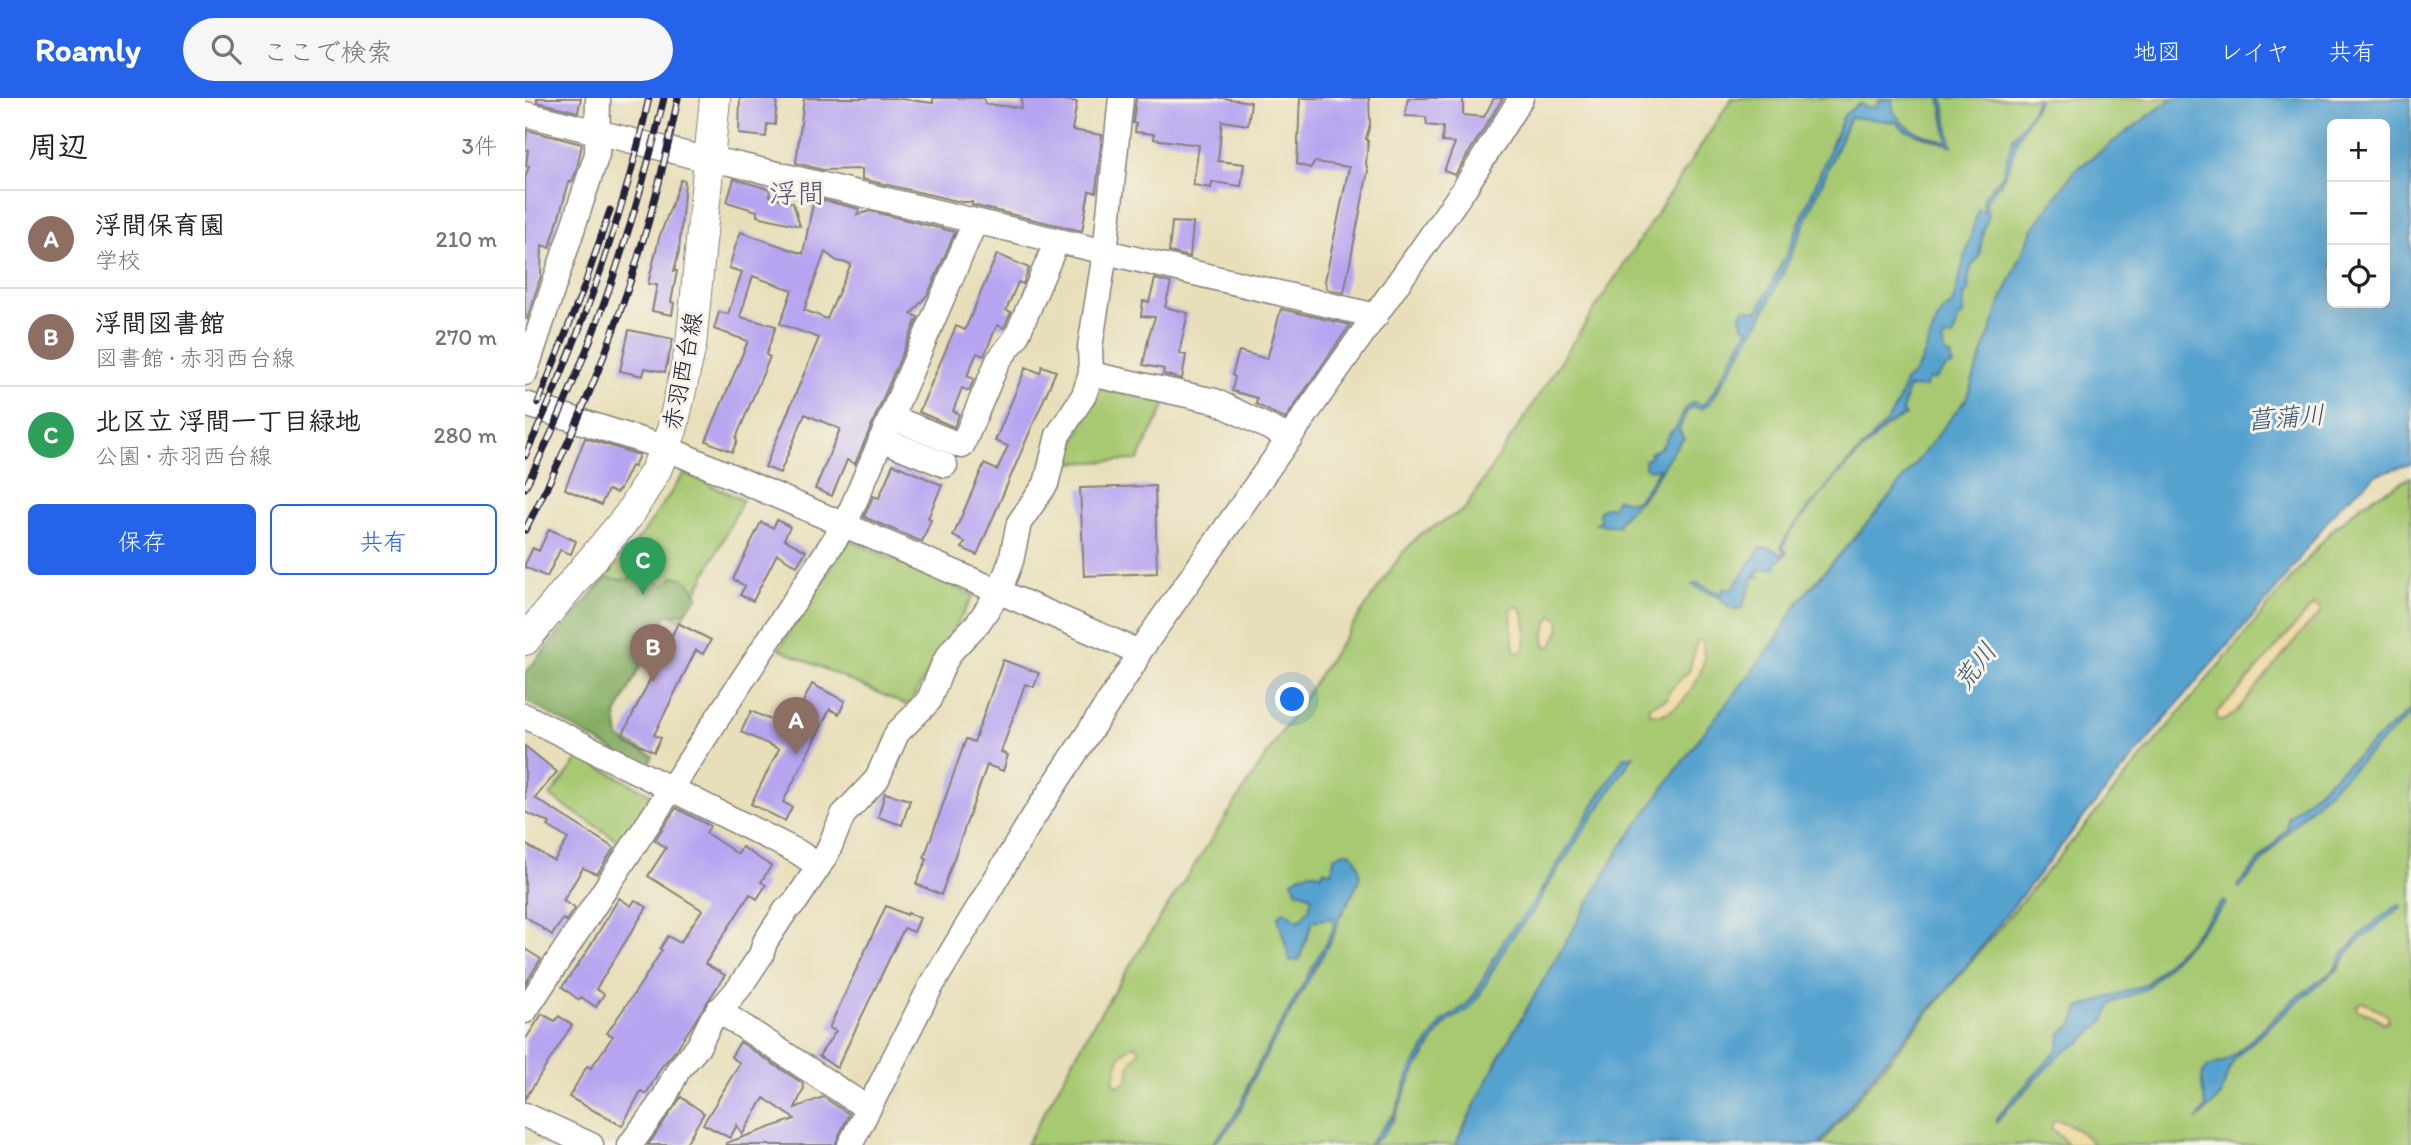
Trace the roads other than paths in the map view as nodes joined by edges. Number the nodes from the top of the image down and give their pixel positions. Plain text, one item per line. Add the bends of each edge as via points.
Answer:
1 (598, 98) edge
2 (715, 98) edge
3 (1121, 98) edge
4 (1521, 98) edge
5 (525, 114) edge
6 (598, 132) junction
7 (709, 160) junction
8 (975, 222) junction
9 (1057, 241) junction
10 (1105, 253) junction
11 (1376, 316) junction
12 (533, 320) edge
13 (525, 373) edge
14 (1091, 374) junction
15 (525, 404) edge
16 (886, 428) junction
17 (1290, 438) junction
18 (666, 448) junction
19 (945, 465) dead end
20 (845, 524) junction
21 (999, 592) junction
22 (525, 640) edge
23 (1139, 652) junction
24 (525, 716) edge
25 (671, 789) junction
26 (819, 866) junction
27 (718, 1010) junction
28 (525, 1011) edge
29 (867, 1108) junction
30 (525, 1115) edge
31 (591, 1145) edge
32 (630, 1145) edge
33 (850, 1145) edge

1 - 6 street
2 - 7 main road, 赤羽西台線
3 - 10 street
4 - 11 street
5 - 6 street
6 - 7 street
6 - 12 street via 597,154
7 - 8 street
7 - 18 main road, 赤羽西台線 via 691,345
8 - 9 street
8 - 16 street
9 - 10 street
9 - 16 street via 1016,338 998,360 963,446
10 - 11 street
10 - 14 street via 1092,325
11 - 17 street
12 - 13 street
14 - 17 street via 1215,401
14 - 21 street via 1084,395 1058,435 1046,485 1019,523
15 - 18 street
16 - 19 street
16 - 20 street
17 - 23 street
18 - 20 street
18 - 22 main road, 赤羽西台線 via 629,515
20 - 21 street
20 - 25 street
21 - 23 street
21 - 26 street via 944,663 928,702 897,733 877,779 843,815
23 - 29 street via 937,977
24 - 25 street
25 - 26 street
25 - 28 street
26 - 27 street via 739,988
27 - 29 street
27 - 32 street
29 - 33 street
30 - 31 street

